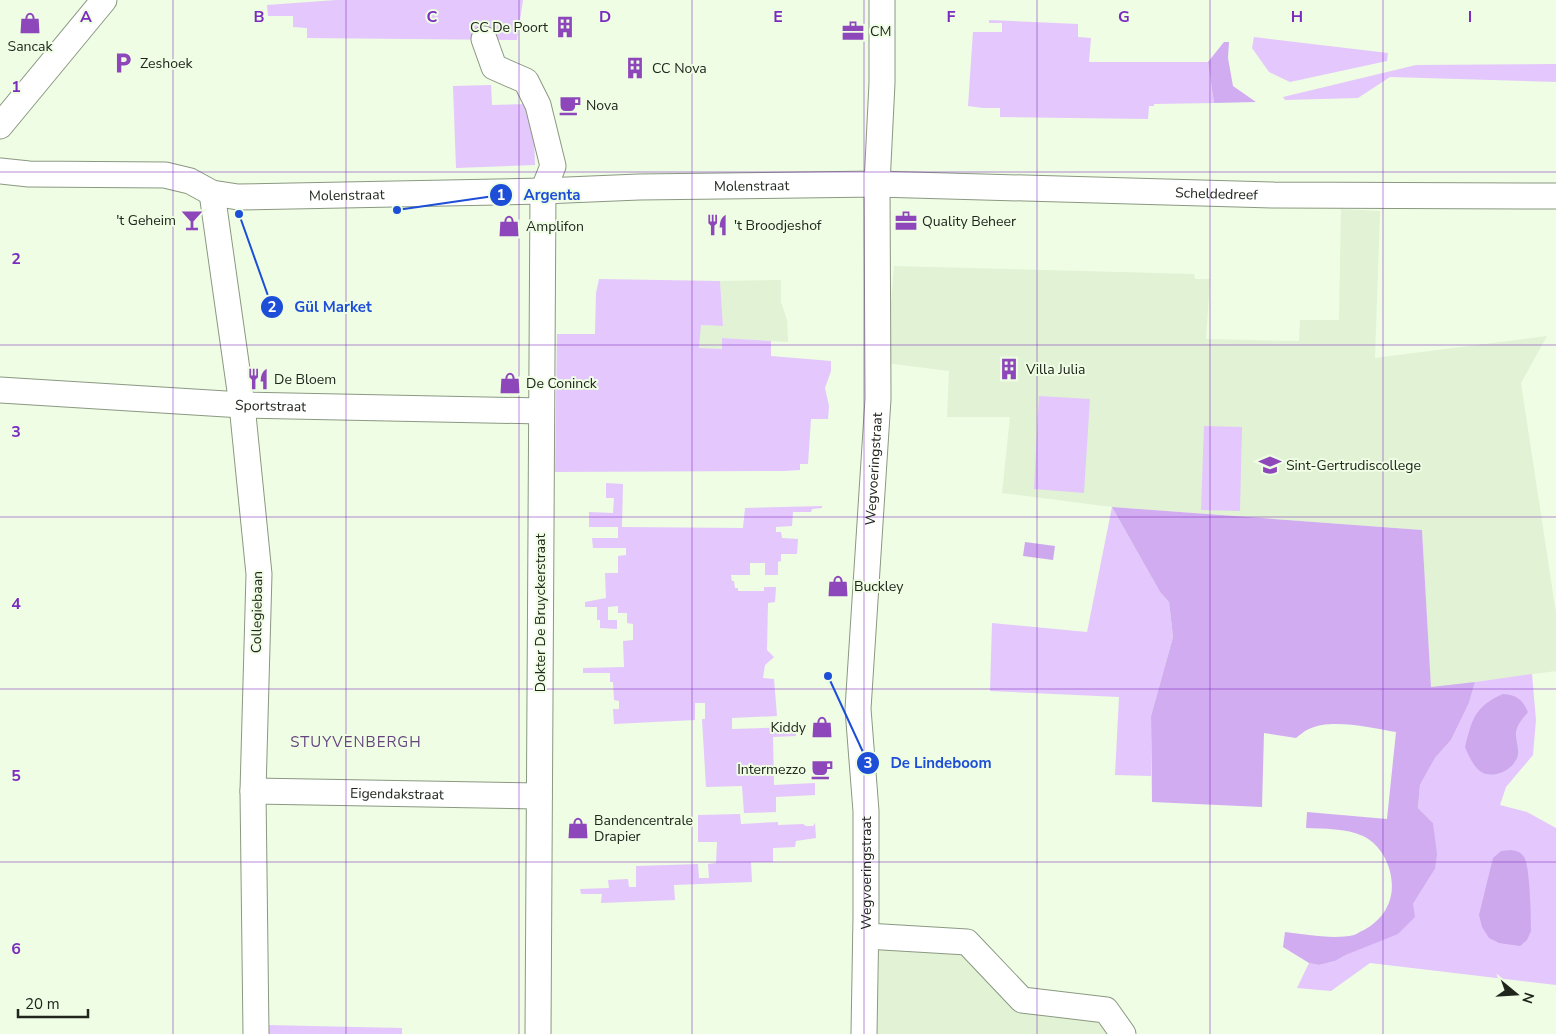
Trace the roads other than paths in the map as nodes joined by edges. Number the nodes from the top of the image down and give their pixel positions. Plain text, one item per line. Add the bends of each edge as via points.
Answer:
1 (104, 0) edge
2 (882, 0) edge
3 (484, 39) dead end
4 (0, 126) edge
5 (0, 171) edge
6 (877, 184) junction
7 (543, 191) junction
8 (212, 193) junction
9 (1556, 196) edge
10 (0, 390) edge
11 (242, 404) junction
12 (541, 411) junction
13 (254, 791) junction
14 (539, 796) junction
15 (866, 936) junction
16 (256, 1034) edge
17 (538, 1034) edge
18 (864, 1034) edge
19 (1123, 1034) edge

1 - 4 street
2 - 6 street, Wegvoeringstraat
3 - 7 street via 494,67 526,81 538,105 553,166
5 - 8 street, Molenstraat via 165,175 190,181
6 - 7 street, Molenstraat
6 - 9 street, Scheldedreef via 1274,195
6 - 15 street, Wegvoeringstraat via 878,399 858,709 866,811
7 - 8 street, Molenstraat via 238,197
7 - 12 street, Dokter De Bruyckerstraat
8 - 11 street, Collegiebaan
10 - 11 street, Sportstraat
11 - 12 street, Sportstraat
11 - 13 street, Collegiebaan via 259,574
12 - 14 street, Dokter De Bruyckerstraat
13 - 14 street, Eigendakstraat
13 - 16 street, Collegiebaan
14 - 17 street, Dokter De Bruyckerstraat
15 - 18 street, Wegvoeringstraat
15 - 19 street, Wegvoeringstraat via 967,942 1022,1000 1106,1010

